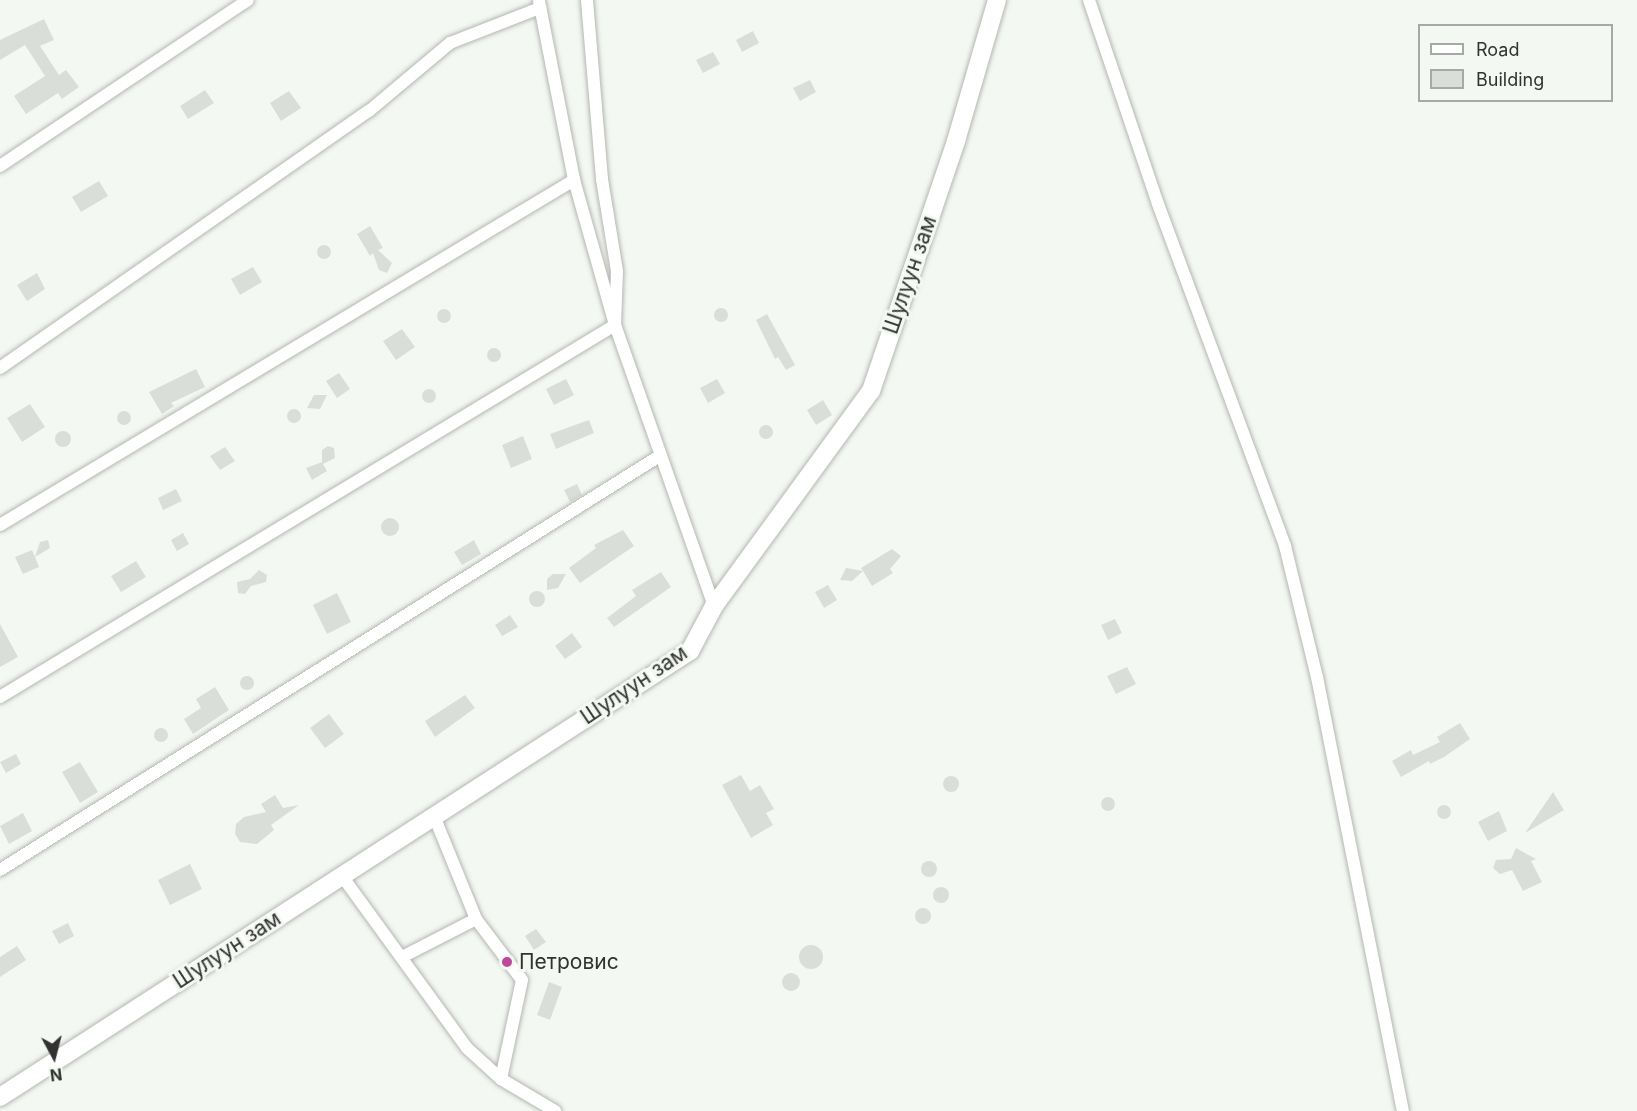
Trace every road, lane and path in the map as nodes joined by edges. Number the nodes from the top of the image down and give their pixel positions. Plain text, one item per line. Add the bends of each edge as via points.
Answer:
1 (248, 0) edge
2 (587, 0) edge
3 (997, 0) edge
4 (1089, 0) edge
5 (539, 4) edge
6 (0, 166) edge
7 (574, 180) junction
8 (615, 325) junction
9 (0, 368) edge
10 (661, 455) junction
11 (0, 525) edge
12 (714, 606) junction
13 (0, 697) edge
14 (434, 816) junction
15 (0, 870) edge
16 (342, 876) junction
17 (476, 919) junction
18 (402, 957) junction
19 (501, 1079) junction
20 (0, 1096) edge
21 (555, 1111) edge
22 (1403, 1111) edge

1 - 6 street
2 - 8 street via 602,179 616,271
3 - 12 street, Шулуун зам via 956,141 871,391
4 - 22 street via 1158,204 1285,546 1317,677
5 - 7 street
5 - 9 street via 450,43 369,111
7 - 8 street
7 - 11 street
8 - 10 street
8 - 13 street
10 - 12 street
10 - 15 street
12 - 14 street, Шулуун зам via 690,651
14 - 16 street, Шулуун зам
14 - 17 street
16 - 18 street
16 - 20 street, Шулуун зам
17 - 18 street
17 - 19 street via 522,980
18 - 19 street via 467,1048
19 - 21 street

